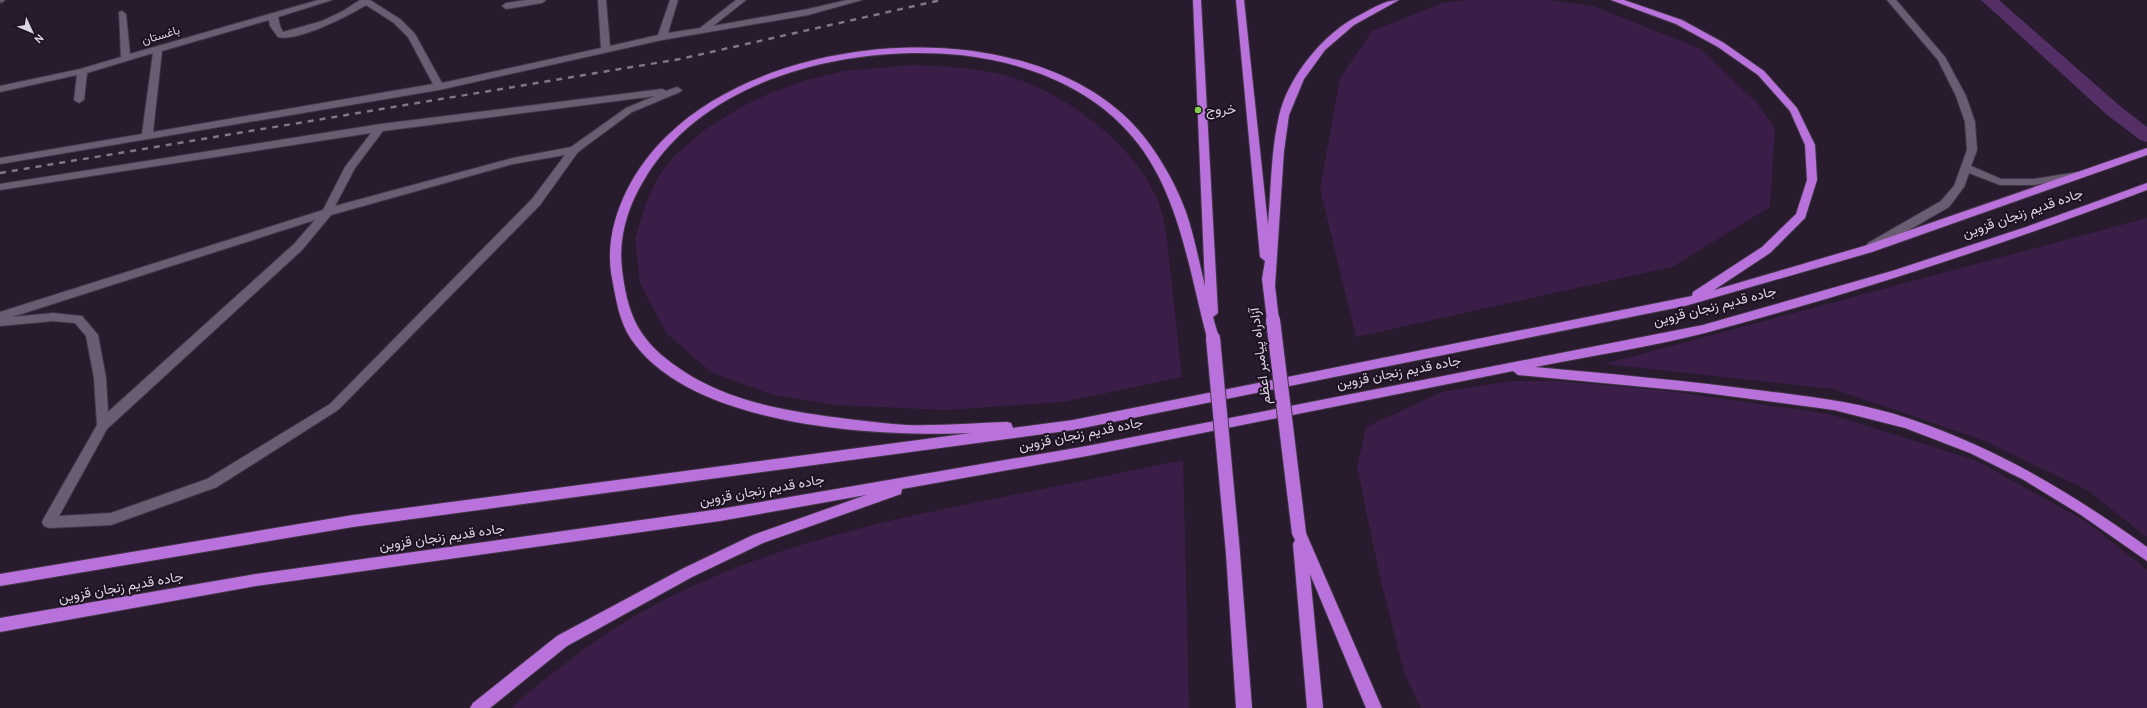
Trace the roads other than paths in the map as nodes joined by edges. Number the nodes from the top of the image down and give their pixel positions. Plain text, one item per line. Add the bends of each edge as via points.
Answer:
1 (328, 0) edge
2 (542, 0) edge
3 (602, 0) edge
4 (674, 0) edge
5 (742, 0) edge
6 (858, 0) edge
7 (1197, 0) edge
8 (1240, 0) edge
9 (1395, 0) edge
10 (1615, 0) edge
11 (1891, 0) edge
12 (365, 1) edge
13 (506, 6) dead end
14 (122, 14) dead end
15 (273, 16) junction
16 (701, 29) junction
17 (662, 37) junction
18 (158, 49) junction
19 (606, 50) junction
20 (126, 58) junction
21 (82, 71) junction
22 (439, 87) junction
23 (0, 89) edge
24 (79, 100) dead end
25 (381, 127) junction
26 (147, 136) junction
27 (574, 150) junction
28 (2142, 153) edge
29 (0, 161) edge
30 (1966, 168) junction
31 (2086, 173) junction
32 (2147, 186) edge
33 (0, 187) edge
34 (327, 212) junction
35 (1868, 249) junction
36 (1269, 286) junction
37 (1686, 302) junction
38 (0, 316) edge
39 (0, 322) edge
40 (1213, 338) junction
41 (1504, 369) junction
42 (103, 425) junction
43 (1072, 425) junction
44 (928, 479) junction
45 (1299, 533) junction
46 (2147, 555) edge
47 (0, 580) edge
48 (0, 625) edge
49 (478, 708) edge
50 (1244, 708) edge
51 (1315, 708) edge
52 (1374, 708) edge

1 - 15 street, باغستان
2 - 13 street
3 - 19 street
4 - 17 street
5 - 16 street
6 - 16 street via 808,12
7 - 40 highway
8 - 36 highway, آزادراه پیامبر اعظم
9 - 36 highway via 1351,23 1322,48 1299,79 1284,115
10 - 37 highway via 1679,22 1721,45 1760,73 1794,110 1810,145 1812,180 1802,215 1766,250
11 - 30 street via 1942,59 1960,96 1970,122 1972,150
12 - 15 street via 336,19 281,35 275,26
12 - 22 street via 397,21 412,36
14 - 20 street
15 - 18 street, باغستان
16 - 17 street
17 - 19 street
18 - 20 street, باغستان
18 - 26 street
19 - 22 street
20 - 21 street, باغستان
21 - 23 street, باغستان
21 - 24 street
22 - 26 street
25 - 27 street via 677,90 629,110
25 - 33 street via 168,158
25 - 34 street via 350,167
26 - 29 street
27 - 34 street via 513,161
27 - 42 street via 536,202 334,407 212,483 111,519 49,522
28 - 31 highway, جاده قدیم زنجان قزوین
30 - 31 street via 2000,182 2034,182
30 - 35 street via 1959,187 1945,204
31 - 35 highway, جاده قدیم زنجان قزوین
32 - 41 highway, جاده قدیم زنجان قزوین via 2030,230 1895,274 1703,329
34 - 38 street
34 - 42 street via 298,247
35 - 37 highway, جاده قدیم زنجان قزوین
36 - 45 highway, آزادراه پیامبر اعظم, bridge
37 - 43 highway, جاده قدیم زنجان قزوین
39 - 42 street via 54,317 78,319 92,335 100,378
40 - 43 highway via 1179,208 1143,143 1121,117 1067,81 1039,70 983,54 924,50 856,54 822,61 784,71 717,103 687,123 662,147 641,173 616,234 615,264 633,332 652,353 680,375 742,405 815,420 911,430
40 - 50 highway, bridge
41 - 44 highway, جاده قدیم زنجان قزوین via 1087,451
41 - 46 highway via 1713,389 1834,405 1907,423 1975,449 2029,476 2086,511
43 - 47 highway, جاده قدیم زنجان قزوین via 353,521
44 - 48 highway, جاده قدیم زنجان قزوین via 720,515 256,580
44 - 49 highway via 758,539 687,573 562,641
45 - 51 highway, آزادراه پیامبر اعظم
45 - 52 highway

